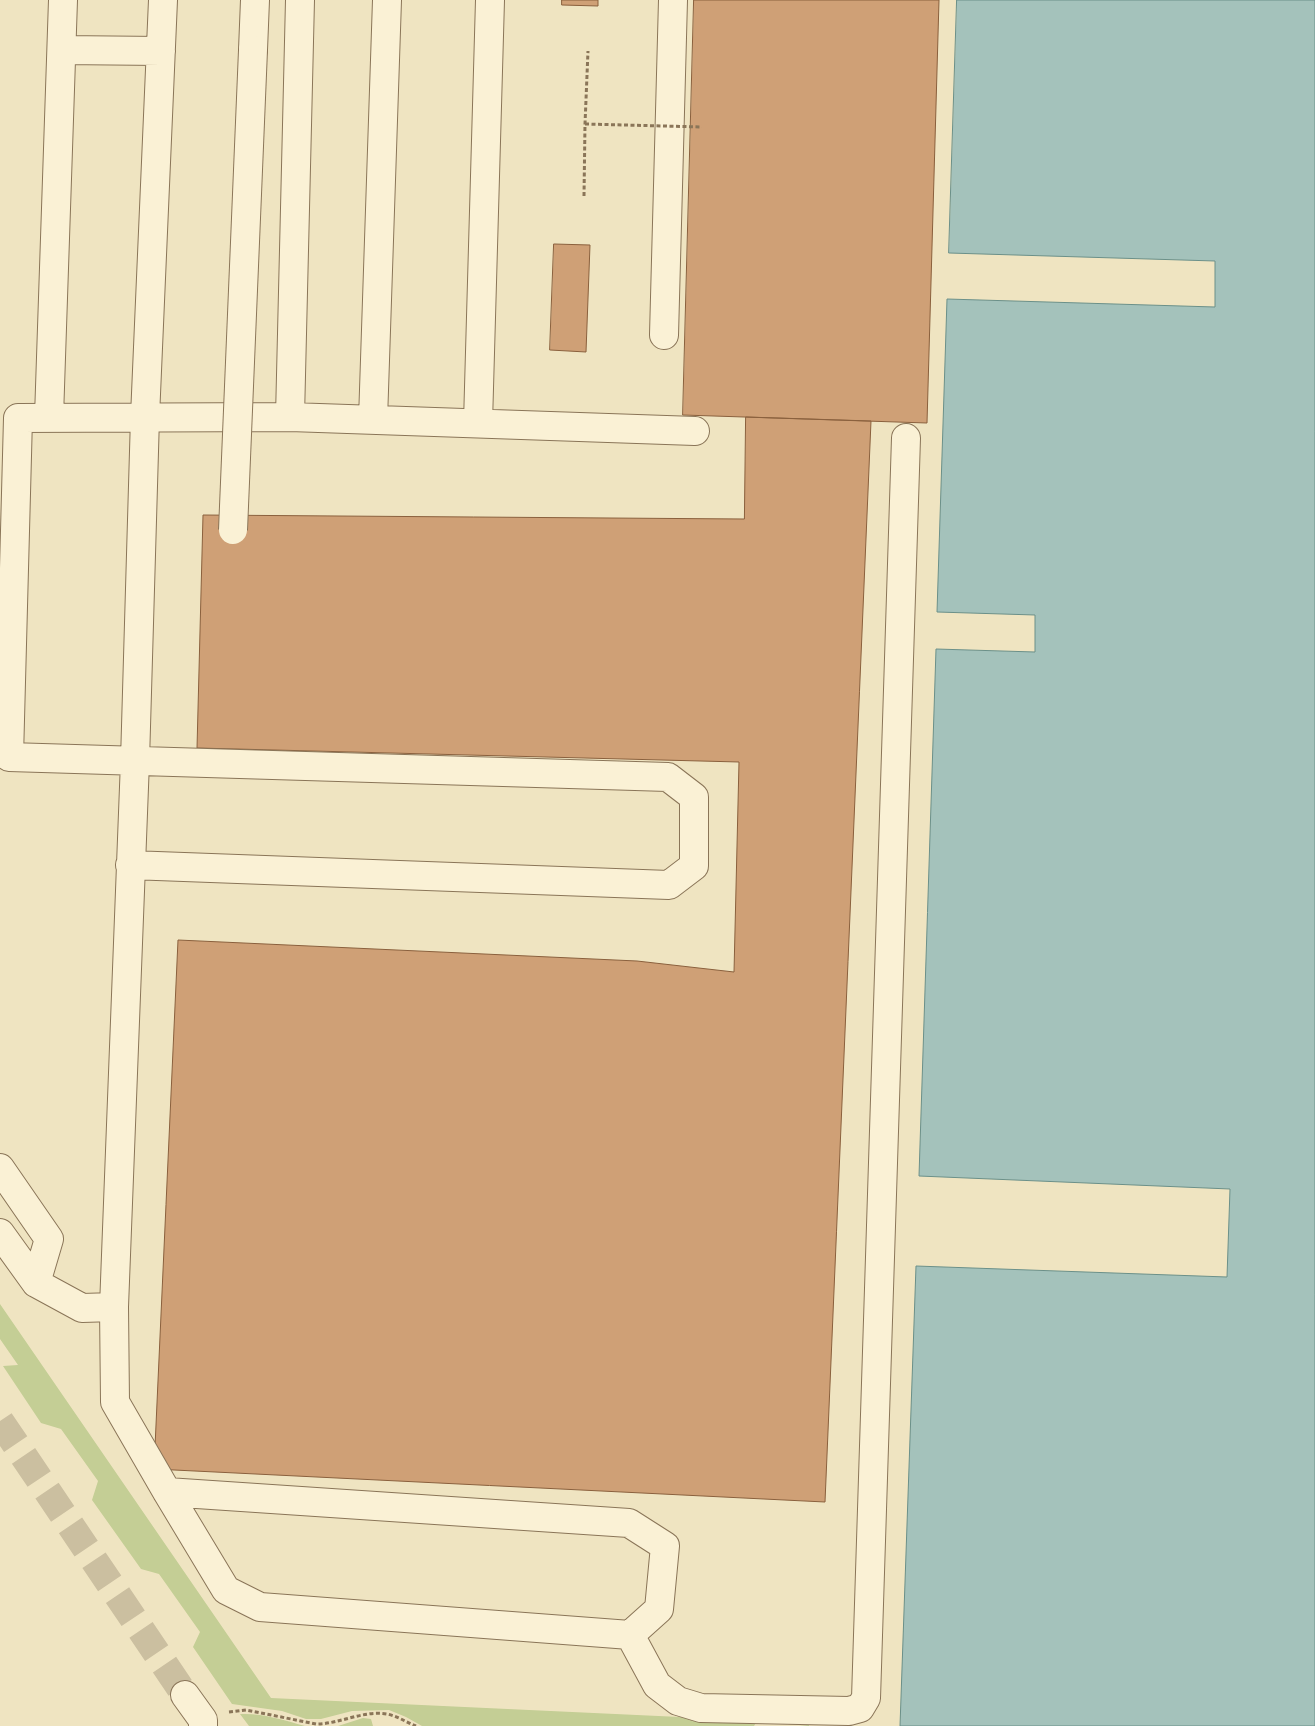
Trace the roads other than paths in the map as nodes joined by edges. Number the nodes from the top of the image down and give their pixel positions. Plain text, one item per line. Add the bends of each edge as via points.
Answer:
1 (63, 0) edge
2 (163, 0) edge
3 (255, 0) edge
4 (300, 0) edge
5 (387, 0) edge
6 (490, 0) edge
7 (673, 0) edge
8 (62, 50) junction
9 (161, 51) junction
10 (664, 336) dead end
11 (50, 416) junction
12 (145, 417) junction
13 (290, 417) junction
14 (373, 420) junction
15 (478, 423) junction
16 (695, 431) dead end
17 (906, 438) dead end
18 (233, 530) dead end
19 (135, 761) junction
20 (130, 865) junction
21 (0, 1168) edge
22 (0, 1233) edge
23 (36, 1283) junction
24 (114, 1308) junction
25 (167, 1492) junction
26 (630, 1635) junction
27 (186, 1694) tunnel mouth
28 (212, 1720) edge

1 - 8 street
2 - 9 street
3 - 18 street, bridge
4 - 13 street
5 - 14 street
6 - 15 street
7 - 10 street
8 - 9 street
8 - 11 street
9 - 12 street
11 - 12 street
11 - 19 street via 18,418 9,757
12 - 13 street
12 - 19 street
13 - 14 street
14 - 15 street
15 - 16 street
17 - 26 street via 866,1698 860,1708 850,1711 701,1708 678,1700 657,1685
19 - 20 street
19 - 20 street via 668,777 694,797 694,866 668,885
20 - 24 street
21 - 23 street via 49,1239
22 - 23 street
23 - 24 street via 82,1308
24 - 25 street via 116,1402
25 - 26 street via 226,1590 260,1607
25 - 26 street via 628,1523 665,1546 660,1609
27 - 28 street via 203,1720

